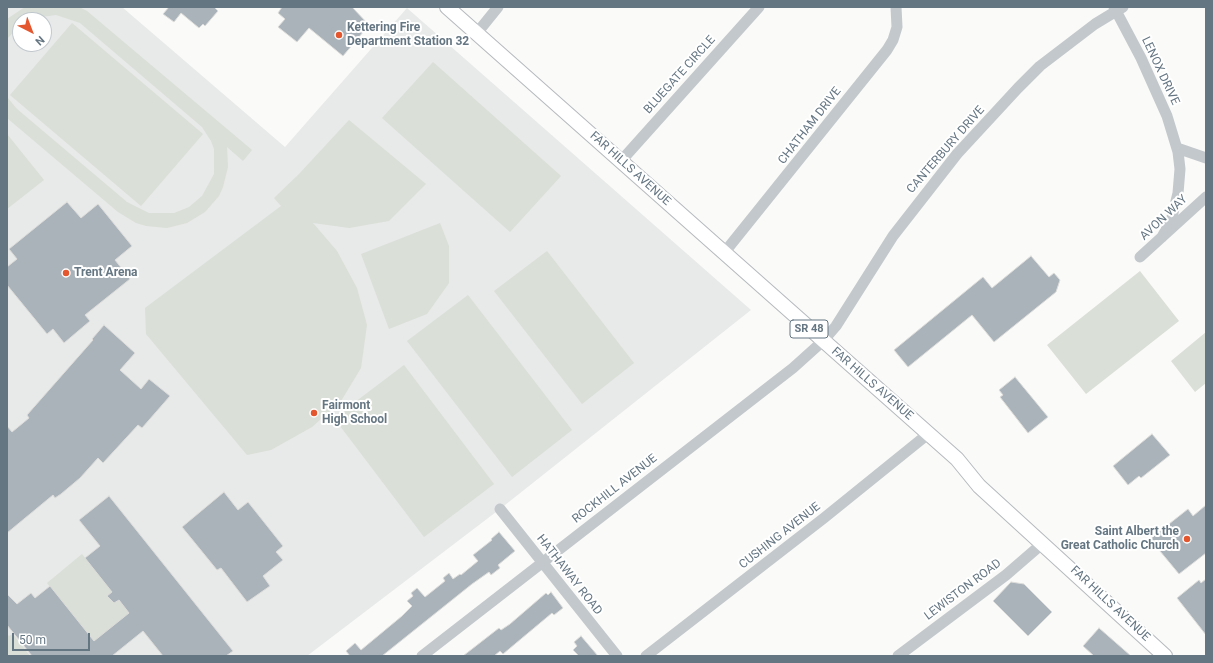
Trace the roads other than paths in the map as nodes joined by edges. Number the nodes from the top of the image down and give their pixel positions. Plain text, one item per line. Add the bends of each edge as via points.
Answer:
1 (447, 7) edge
2 (498, 7) edge
3 (759, 7) edge
4 (896, 7) edge
5 (1118, 8) edge
6 (477, 33) junction
7 (1177, 148) junction
8 (1206, 158) edge
9 (621, 161) junction
10 (1206, 197) edge
11 (1162, 237) junction
12 (724, 253) junction
13 (1140, 257) dead end
14 (823, 341) junction
15 (928, 434) junction
16 (500, 509) dead end
17 (1043, 543) junction
18 (542, 562) junction
19 (422, 656) edge
20 (617, 656) edge
21 (646, 656) edge
22 (898, 656) edge
23 (1165, 656) edge

1 - 6 main road, FAR HILLS AVENUE / SR 48
2 - 6 street
3 - 9 street, BLUEGATE CIRCLE
4 - 12 street, CHATHAM DRIVE via 897,28 887,50
5 - 7 street, LENOX DRIVE via 1164,108
5 - 14 street, CANTERBURY DRIVE via 1040,66 957,154 893,236 836,326
6 - 9 main road, FAR HILLS AVENUE / SR 48
7 - 8 street
7 - 11 street, LENOX DRIVE via 1180,169 1178,193 1171,221
9 - 12 main road, FAR HILLS AVENUE / SR 48
10 - 11 street, AVON WAY
11 - 13 street, AVON WAY
12 - 14 main road, FAR HILLS AVENUE / SR 48
14 - 15 main road, FAR HILLS AVENUE / SR 48
14 - 18 street, ROCKHILL AVENUE via 793,368
15 - 17 main road, FAR HILLS AVENUE / SR 48 via 957,459 979,486
15 - 21 street, CUSHING AVENUE
16 - 18 street, HATHAWAY ROAD
17 - 22 street, LEWISTON ROAD via 1006,575
17 - 23 main road, FAR HILLS AVENUE / SR 48
18 - 19 street, ROCKHILL AVENUE
18 - 20 street, HATHAWAY ROAD

